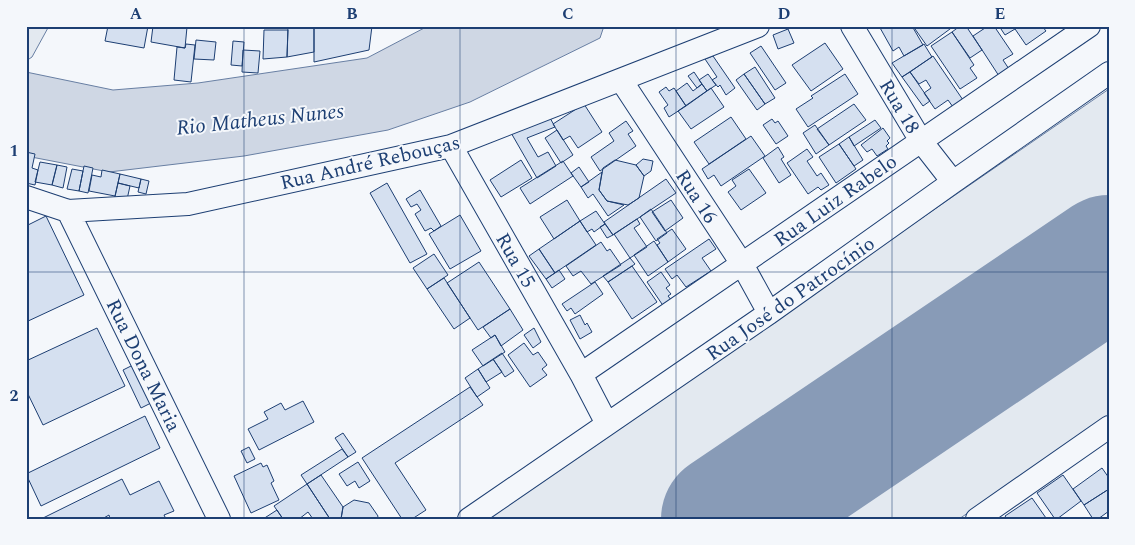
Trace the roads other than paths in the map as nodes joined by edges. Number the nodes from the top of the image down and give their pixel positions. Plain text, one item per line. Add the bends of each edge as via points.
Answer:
1 (758, 26) edge
2 (852, 26) edge
3 (1089, 26) edge
4 (1109, 73) edge
5 (621, 80) junction
6 (921, 141) junction
7 (451, 146) junction
8 (953, 182) junction
9 (26, 197) edge
10 (68, 211) junction
11 (742, 264) junction
12 (769, 313) junction
13 (581, 374) junction
14 (607, 424) junction
15 (1109, 428) edge
16 (219, 519) edge
17 (469, 519) edge
18 (977, 519) edge

1 - 5 street, Rua André Rebouças
2 - 6 street, Rua 18
3 - 6 street, Rua Luiz Rabelo
4 - 8 street, Rua José do Patrocínio
5 - 7 street, Rua André Rebouças
5 - 11 street, Rua 16
6 - 8 street, Rua 18
6 - 11 street, Rua Luiz Rabelo
7 - 10 street, Rua André Rebouças via 188,204
7 - 13 street, Rua 15
8 - 12 street, Rua José do Patrocínio
9 - 10 street, Rua André Rebouças
10 - 16 street, Rua Dona Maria
11 - 12 street, Rua 16
11 - 13 street, Rua Luiz Rabelo
12 - 14 street, Rua José do Patrocínio
13 - 14 street, Rua 15
14 - 17 street, Rua José do Patrocínio
15 - 18 street

